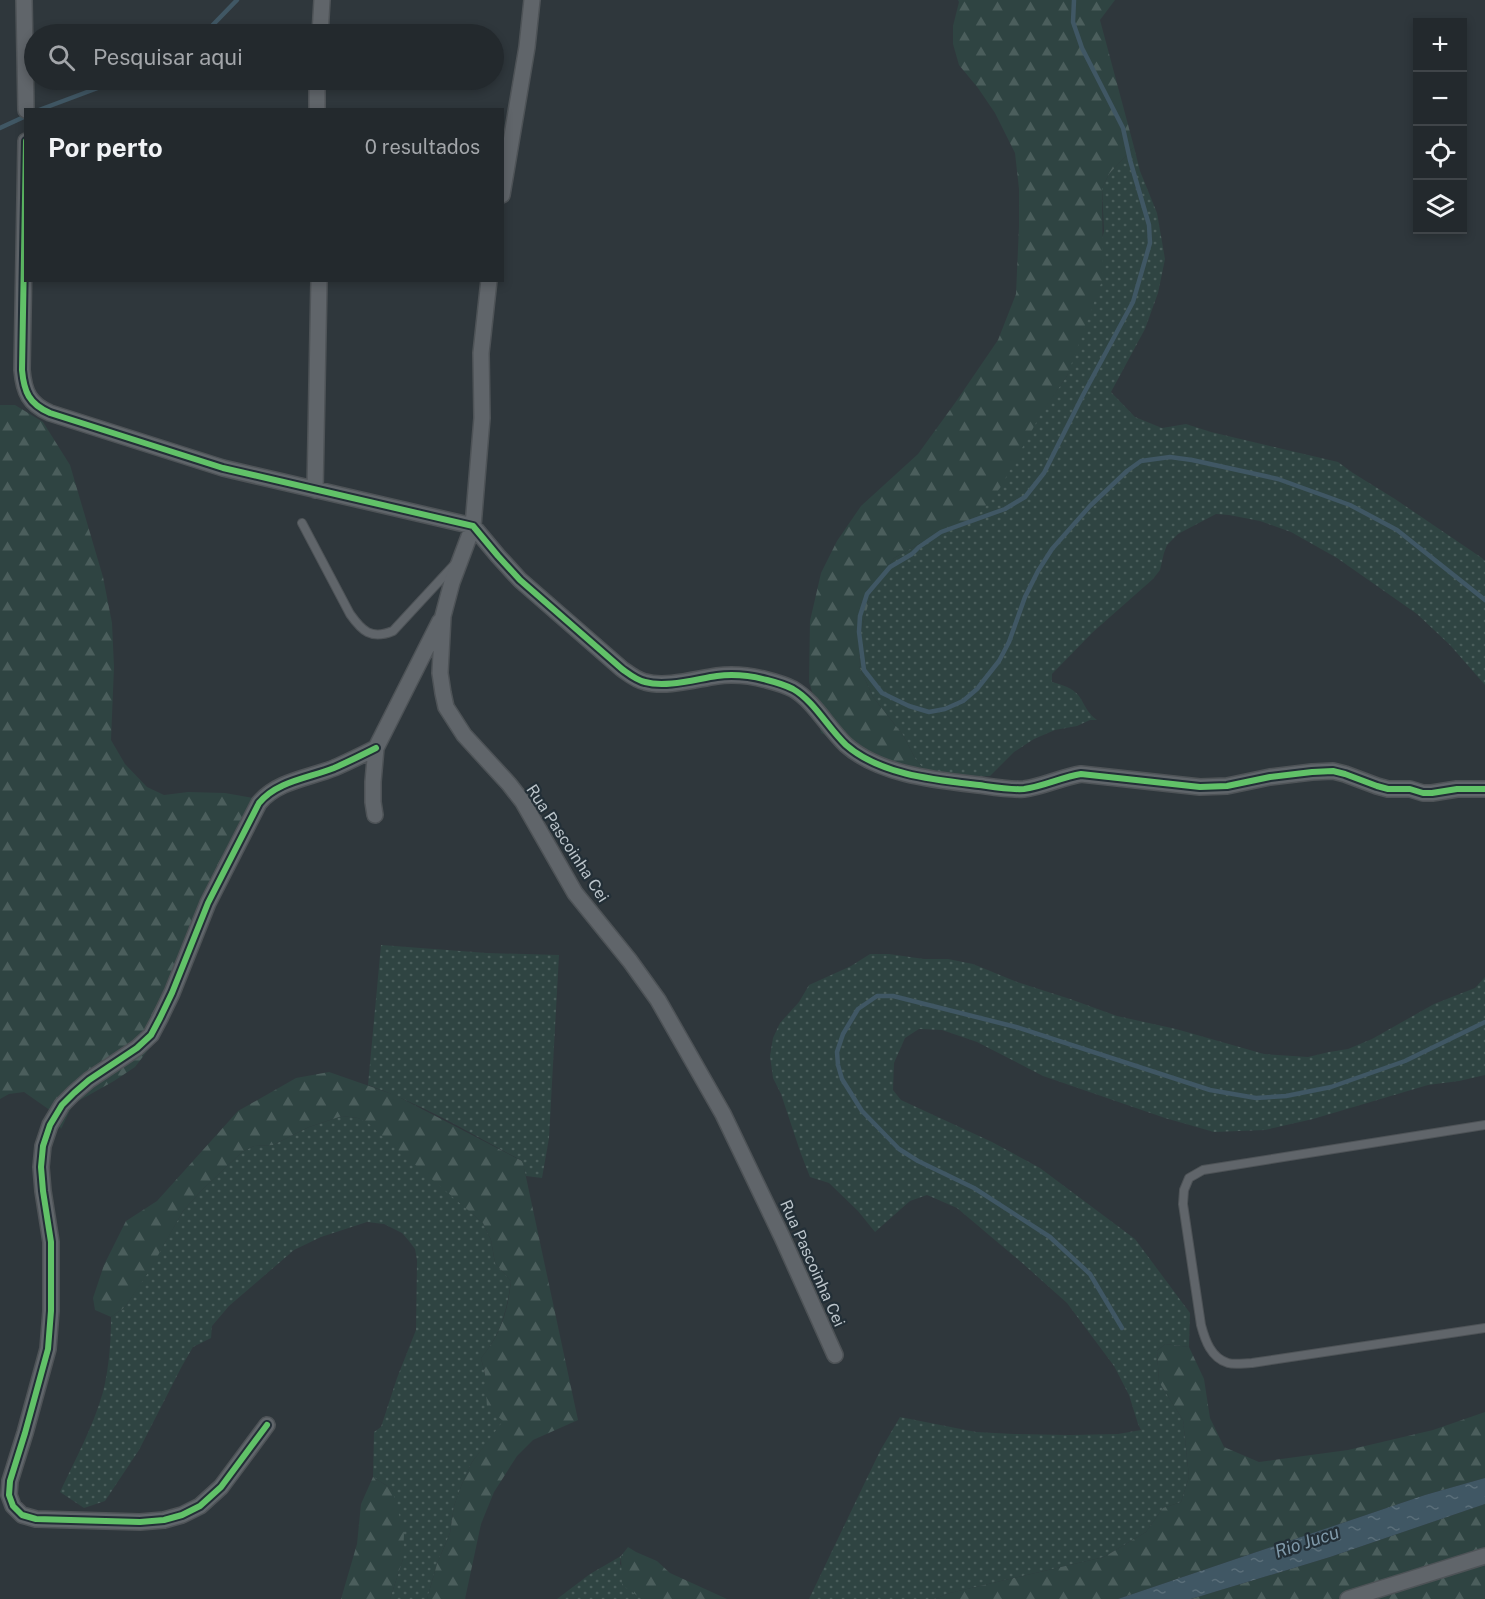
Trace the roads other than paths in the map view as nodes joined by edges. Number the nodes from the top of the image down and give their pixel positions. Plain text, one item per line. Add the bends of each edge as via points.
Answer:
1 (24, 0) edge
2 (322, 0) edge
3 (532, 0) edge
4 (24, 24) edge
5 (321, 24) edge
6 (26, 90) edge
7 (317, 90) edge
8 (26, 108) edge
9 (317, 108) edge
10 (504, 183) edge
11 (24, 256) edge
12 (319, 282) edge
13 (489, 282) edge
14 (315, 490) junction
15 (302, 523) dead end
16 (473, 526) junction
17 (462, 556) junction
18 (443, 616) junction
19 (376, 748) junction
20 (1485, 789) edge
21 (375, 815) dead end
22 (1485, 1125) edge
23 (1485, 1328) edge
24 (835, 1355) dead end
25 (267, 1425) dead end
26 (1485, 1556) edge
27 (1348, 1599) edge

1 - 4 street
2 - 5 street
3 - 10 street
6 - 8 street
7 - 9 street
11 - 14 street via 23,383 31,401 40,409 223,468
12 - 14 street
13 - 16 street, Rua Pascoinha Cei via 481,353 482,418
14 - 16 street
15 - 17 lane via 359,627 381,636 393,631
16 - 17 street, Rua Pascoinha Cei
16 - 20 street via 520,580 634,678 663,684 721,676 748,677 784,685 806,699 847,746 902,773 1025,789 1081,774 1200,787 1332,771 1388,789 1432,793
17 - 18 street, Rua Pascoinha Cei
18 - 19 street
18 - 24 street, Rua Pascoinha Cei via 440,673 446,707 464,735 523,802 575,893 658,1000 723,1114
19 - 21 street
19 - 25 street via 279,786 259,803 208,903 172,993 150,1035 74,1093 50,1125 41,1167 51,1242 48,1349 9,1495 22,1515 36,1519 164,1520 200,1506 221,1487
22 - 23 lane via 1203,1170 1189,1178 1183,1203 1203,1332 1211,1350 1229,1363 1252,1363
26 - 27 street

